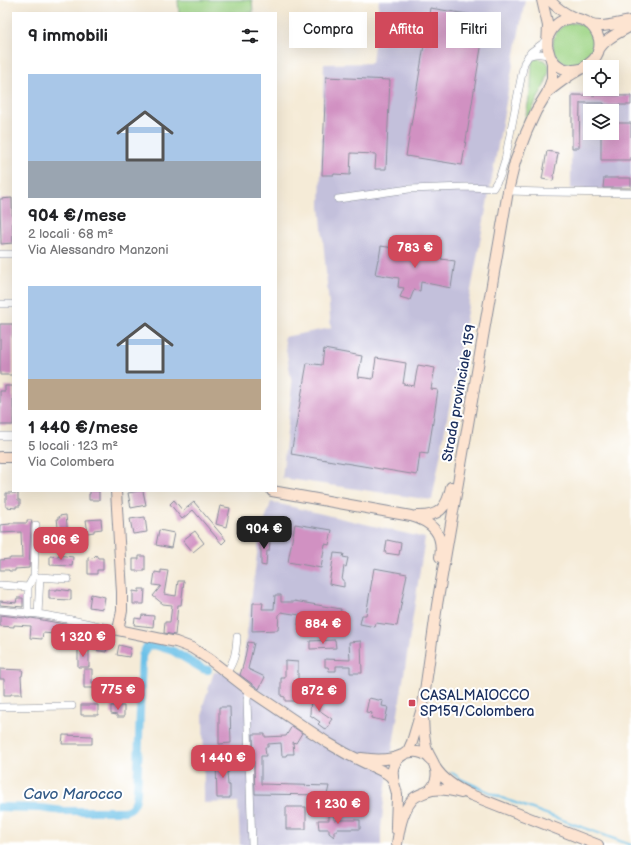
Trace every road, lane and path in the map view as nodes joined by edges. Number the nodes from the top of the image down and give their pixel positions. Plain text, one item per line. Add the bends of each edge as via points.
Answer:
1 (542, 0) edge
2 (550, 0) edge
3 (579, 19) junction
4 (631, 20) edge
5 (589, 24) junction
6 (631, 26) edge
7 (548, 37) junction
8 (598, 53) junction
9 (528, 56) junction
10 (551, 57) junction
11 (594, 60) edge
12 (583, 68) edge
13 (583, 69) edge
14 (548, 93) junction
15 (508, 191) junction
16 (631, 193) edge
17 (338, 199) dead end
18 (0, 254) edge
19 (12, 254) edge
20 (0, 304) edge
21 (12, 304) edge
22 (0, 436) edge
23 (12, 436) edge
24 (0, 457) edge
25 (12, 457) edge
26 (462, 460) junction
27 (116, 492) edge
28 (277, 492) edge
29 (411, 516) junction
30 (36, 525) dead end
31 (68, 579) dead end
32 (0, 585) edge
33 (28, 587) junction
34 (437, 605) junction
35 (0, 610) edge
36 (28, 614) junction
37 (38, 614) junction
38 (118, 630) junction
39 (237, 637) dead end
40 (227, 672) junction
41 (248, 690) junction
42 (423, 705) junction
43 (72, 706) dead end
44 (0, 707) edge
45 (403, 755) junction
46 (353, 757) junction
47 (434, 764) junction
48 (394, 782) junction
49 (423, 793) junction
50 (471, 796) junction
51 (397, 844) edge
52 (252, 845) edge
53 (598, 845) edge

1 - 7 street, Strada provinciale 159 via 548,22
2 - 3 street via 564,12
3 - 5 street
3 - 7 street via 570,18 560,22 551,30
4 - 5 street via 601,26
5 - 8 street via 598,37
6 - 8 street, Strada provinciale 159 via 606,41
7 - 9 street
7 - 10 street, Strada provinciale 159 via 547,48
8 - 11 street, Strada provinciale 159
9 - 10 street via 539,54
9 - 17 street via 524,63 505,160 493,188 466,186 409,189
10 - 12 street via 566,69
10 - 14 street, Strada provinciale 159 via 553,74
13 - 14 street, Strada provinciale 159 via 567,77
14 - 15 street, Strada provinciale 159 via 526,133
15 - 16 street
15 - 26 street, Strada provinciale 159
18 - 19 street
20 - 21 street
22 - 23 street
24 - 25 street
26 - 29 street via 442,509 430,515
26 - 34 street, Strada provinciale 159
27 - 38 street via 122,592
28 - 29 street
29 - 34 street via 432,526 440,542 436,582
30 - 33 street via 34,576
31 - 37 street via 40,577
32 - 33 street
33 - 36 street
34 - 42 street, Strada provinciale 159
35 - 36 street
36 - 37 street
37 - 38 street
38 - 40 street via 185,645 202,653
39 - 40 street via 235,654
40 - 41 street
41 - 46 street via 332,746
41 - 52 street
42 - 45 street, Strada provinciale 159 via 412,742
42 - 47 street, Strada provinciale 159 via 426,744
43 - 44 street
45 - 46 street via 382,760
45 - 47 street via 418,752 426,755
45 - 48 street, Strada provinciale 159 via 394,767
46 - 48 street via 386,773
47 - 49 street, Strada provinciale 159 via 436,780
47 - 50 street via 444,778
48 - 49 street via 398,789 405,793 413,796
48 - 51 street, Strada provinciale 159 via 397,793
49 - 50 street via 442,789
49 - 51 street, Strada provinciale 159 via 412,799 407,807
50 - 53 street

